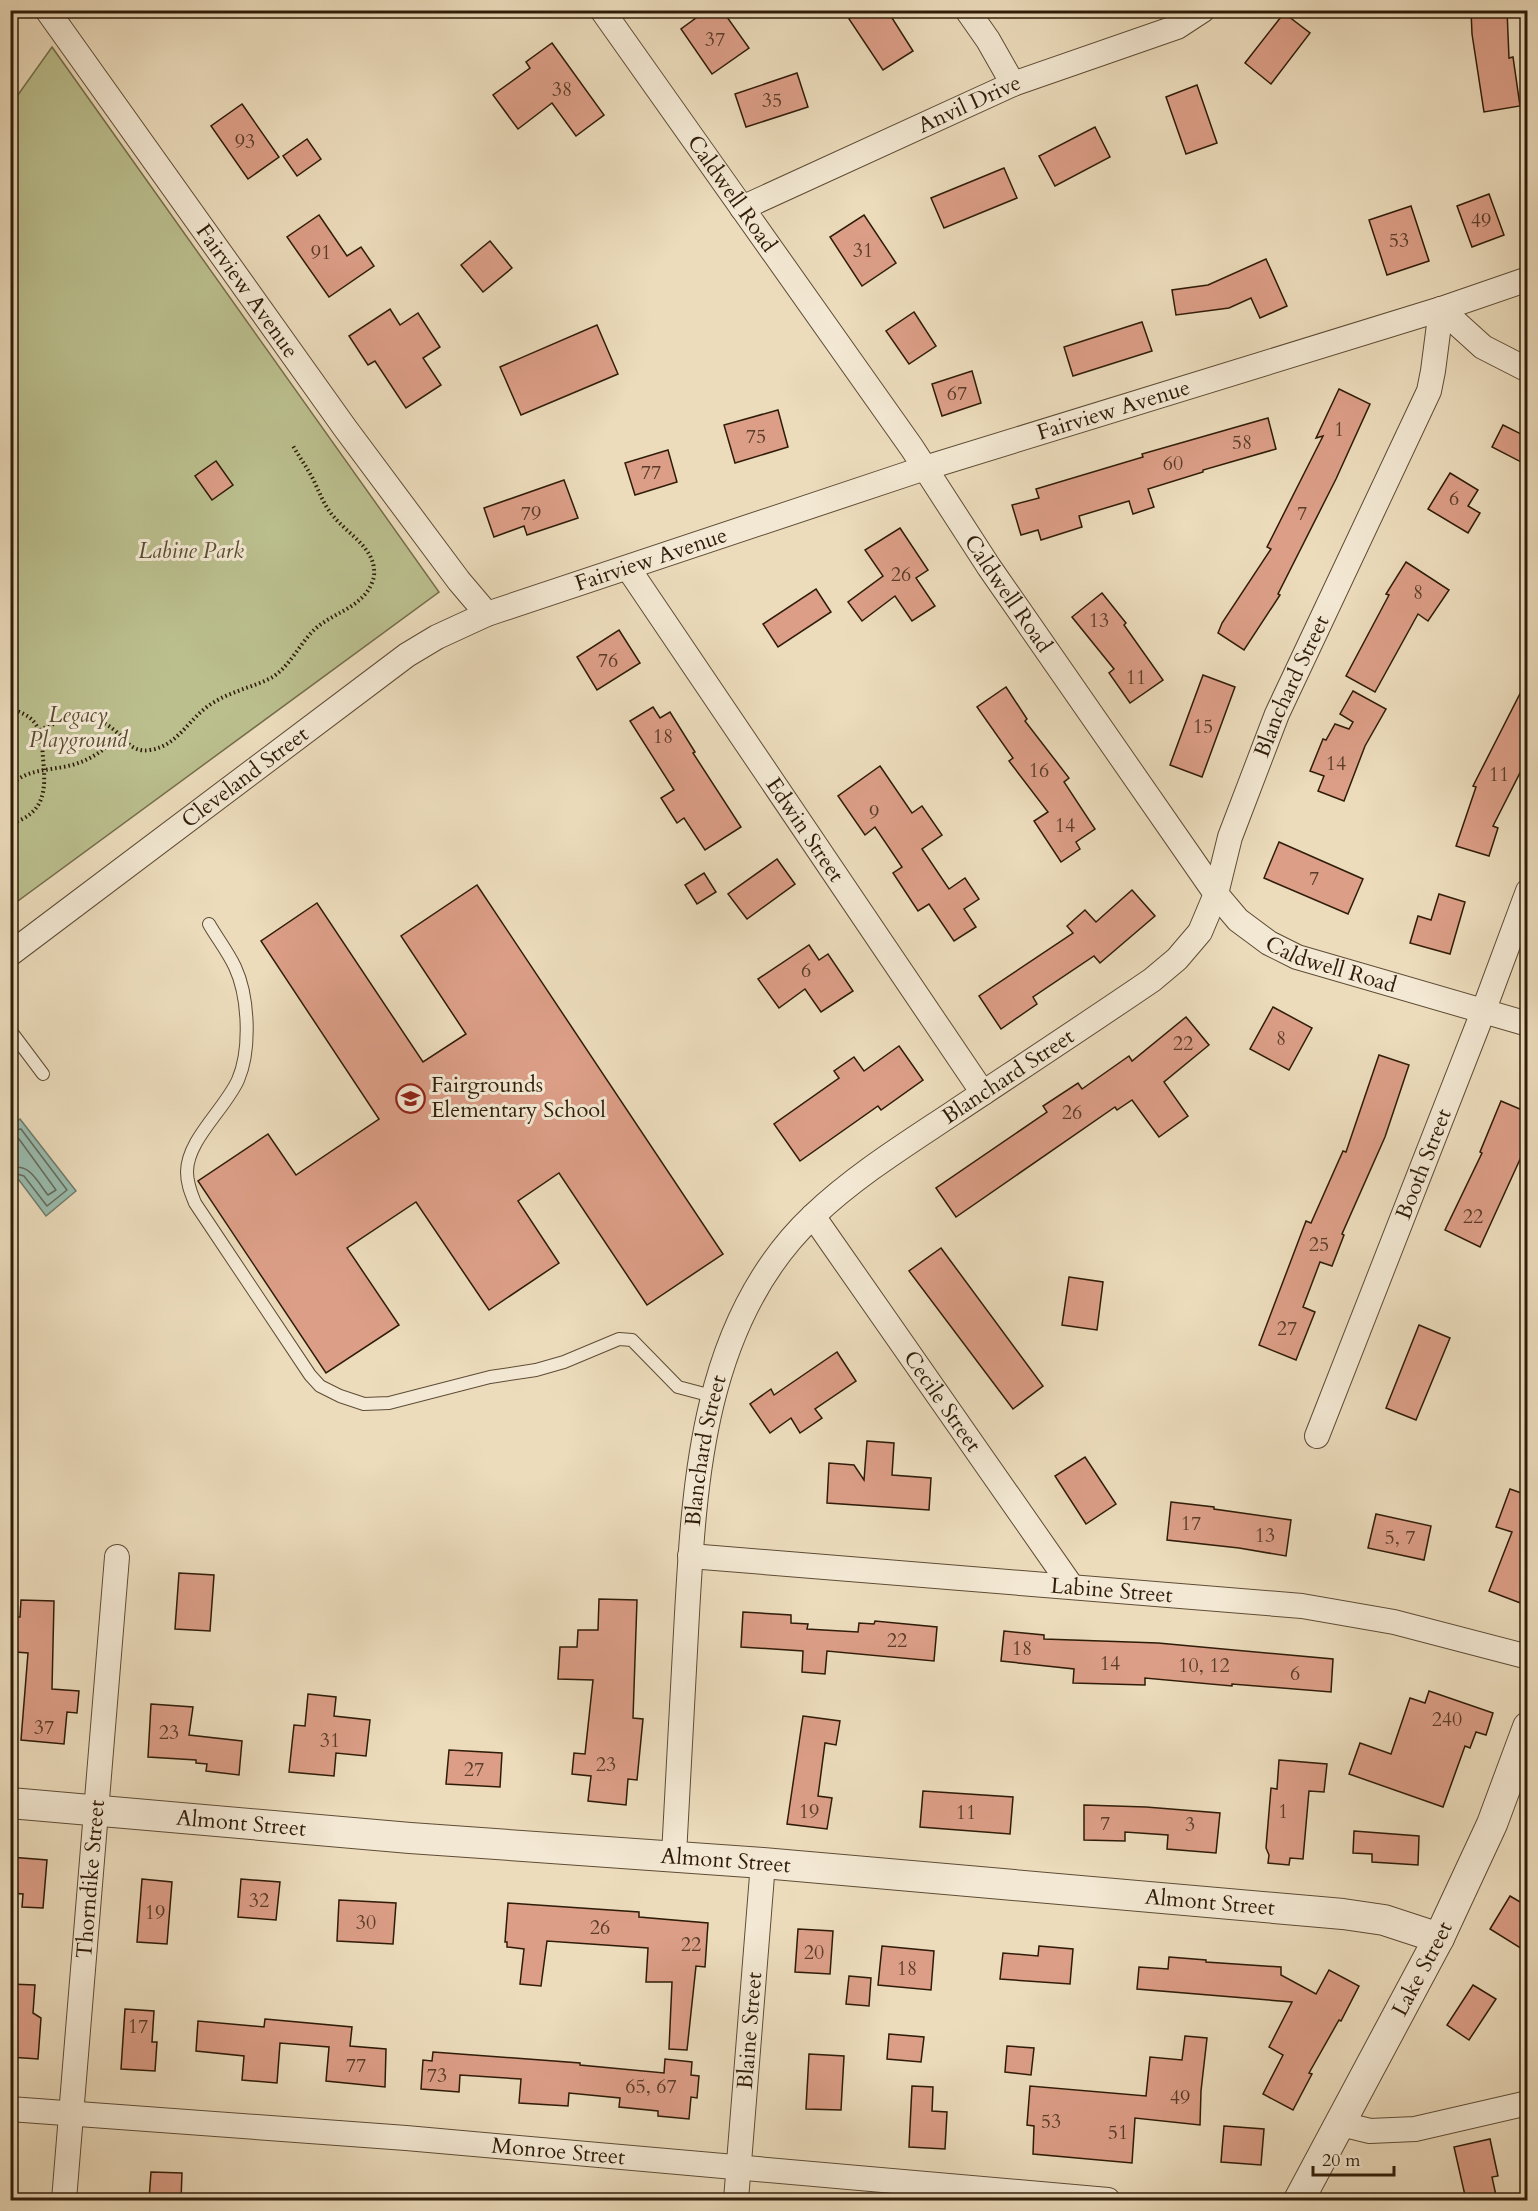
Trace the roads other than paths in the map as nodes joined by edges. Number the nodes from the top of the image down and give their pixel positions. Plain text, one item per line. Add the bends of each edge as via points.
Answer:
1 (47, 10) edge
2 (602, 10) edge
3 (968, 10) edge
4 (1203, 10) edge
5 (1013, 84) junction
6 (742, 208) junction
7 (1527, 279) edge
8 (1441, 309) junction
9 (1527, 370) edge
10 (925, 468) junction
11 (628, 568) junction
12 (486, 614) junction
13 (1527, 891) edge
14 (1216, 894) junction
15 (208, 924) dead end
16 (10, 954) edge
17 (1483, 1012) junction
18 (1527, 1024) edge
19 (10, 1030) edge
20 (42, 1074) dead end
21 (983, 1093) junction
22 (813, 1216) junction
23 (712, 1396) junction
24 (1317, 1436) dead end
25 (690, 1556) junction
26 (117, 1557) dead end
27 (1072, 1587) junction
28 (1527, 1657) edge
29 (1527, 1727) edge
30 (10, 1803) edge
31 (98, 1810) junction
32 (674, 1855) junction
33 (763, 1863) junction
34 (1439, 1938) junction
35 (1527, 2103) edge
36 (10, 2109) edge
37 (72, 2114) junction
38 (1341, 2124) junction
39 (739, 2168) junction
40 (64, 2200) edge
41 (736, 2200) edge
42 (1108, 2200) edge
43 (1299, 2200) edge

1 - 12 street, Fairview Avenue via 345,428
2 - 6 street, Caldwell Road
3 - 5 street
4 - 5 street, Anvil Drive via 1177,27
5 - 6 street, Anvil Drive
6 - 10 street, Caldwell Road
7 - 8 street, Fairview Avenue
8 - 9 street via 1483,347
8 - 10 street, Fairview Avenue
8 - 14 street, Blanchard Street via 1428,391 1277,714 1230,837
10 - 11 street, Fairview Avenue
10 - 14 street, Caldwell Road
11 - 12 street, Fairview Avenue
11 - 21 street, Edwin Street
12 - 16 street, Cleveland Street via 407,655
13 - 17 street, Booth Street
14 - 17 street, Caldwell Road via 1238,920 1269,943 1297,957
14 - 21 street, Blanchard Street via 1200,932 1177,959
15 - 23 lane via 235,967 244,994 246,1035 238,1080 192,1154 188,1185 195,1203 320,1386 364,1404 389,1404 490,1377 536,1370 619,1339 632,1340 678,1388
17 - 18 street, Caldwell Road
17 - 24 street, Booth Street
19 - 20 lane
21 - 22 street, Blanchard Street via 896,1151
22 - 23 street, Blanchard Street via 778,1256 752,1298 733,1336
22 - 27 street, Cecile Street
23 - 25 street, Blanchard Street
25 - 27 street, Labine Street
25 - 32 street, Blanchard Street
26 - 31 street, Thorndike Street
27 - 28 street, Labine Street via 1302,1605 1394,1622
29 - 34 street, Lake Street via 1492,1824
30 - 31 street, Almont Street
31 - 32 street, Almont Street via 410,1838
31 - 37 street, Thorndike Street
32 - 33 street, Almont Street
33 - 34 street, Almont Street via 1343,1914 1384,1920
33 - 39 street, Blaine Street
34 - 38 street, Lake Street
35 - 38 street via 1415,2129 1370,2131
36 - 37 street, Monroe Street
37 - 39 street, Monroe Street via 406,2138
37 - 40 street, Thorndike Street
38 - 43 street, Lake Street
39 - 41 street, Blaine Street
39 - 42 street, Monroe Street

